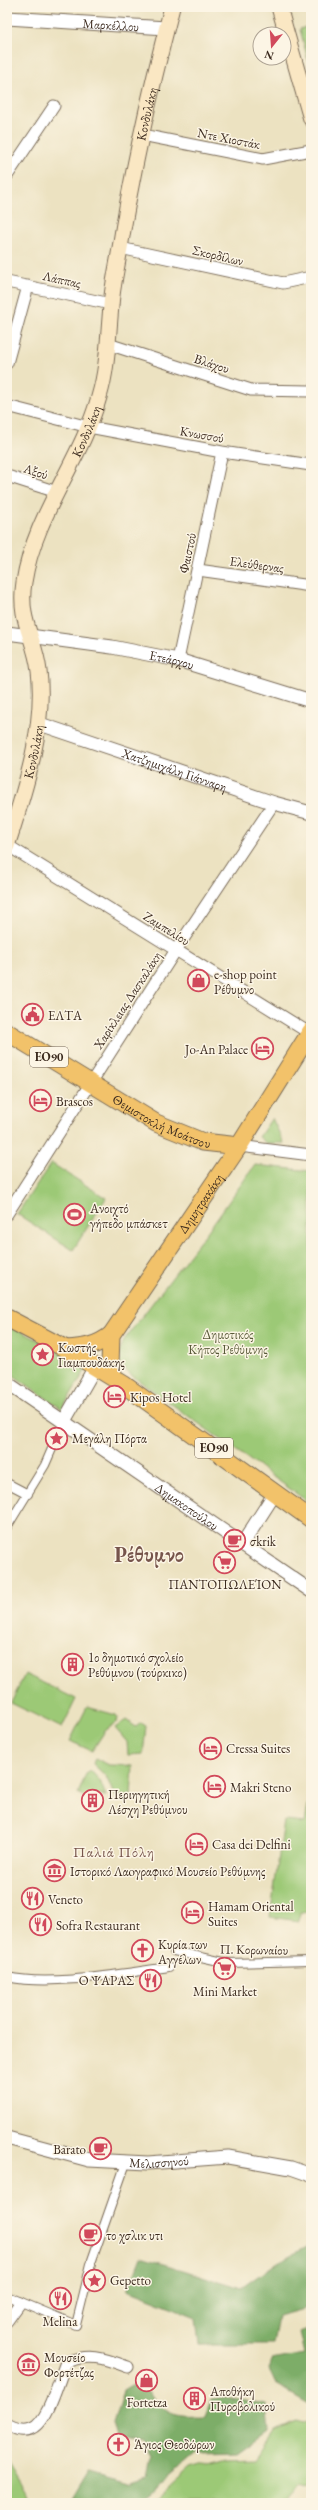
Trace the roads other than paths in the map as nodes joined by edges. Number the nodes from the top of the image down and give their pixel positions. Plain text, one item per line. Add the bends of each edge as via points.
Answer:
1 (172, 7) edge
2 (279, 7) edge
3 (7, 18) edge
4 (166, 28) junction
5 (54, 106) dead end
6 (311, 120) edge
7 (142, 135) junction
8 (311, 150) edge
9 (7, 176) edge
10 (120, 248) junction
11 (311, 277) edge
12 (7, 282) edge
13 (28, 286) junction
14 (111, 304) junction
15 (108, 344) junction
16 (7, 363) edge
17 (311, 391) edge
18 (7, 406) edge
19 (89, 427) junction
20 (222, 452) junction
21 (311, 465) edge
22 (7, 476) edge
23 (57, 492) junction
24 (198, 570) junction
25 (311, 586) edge
26 (7, 633) edge
27 (29, 637) junction
28 (178, 660) junction
29 (311, 701) edge
30 (40, 724) junction
31 (274, 803) junction
32 (311, 813) edge
33 (11, 818) edge
34 (7, 845) edge
35 (176, 950) junction
36 (7, 1032) edge
37 (310, 1033) edge
38 (91, 1082) junction
39 (239, 1146) junction
40 (311, 1156) edge
41 (7, 1214) edge
42 (7, 1318) edge
43 (112, 1335) junction
44 (66, 1349) junction
45 (95, 1366) junction
46 (115, 1379) junction
47 (7, 1383) edge
48 (64, 1420) junction
49 (7, 1483) edge
50 (275, 1493) junction
51 (28, 1494) junction
52 (311, 1519) edge
53 (7, 1527) edge
54 (243, 1543) junction
55 (311, 1591) edge
56 (174, 1951) dead end
57 (311, 1961) edge
58 (169, 1967) dead end
59 (7, 1977) edge
60 (7, 2138) edge
61 (126, 2163) junction
62 (311, 2175) edge
63 (7, 2296) edge
64 (20, 2303) junction
65 (7, 2321) edge
66 (128, 2367) dead end
67 (7, 2425) edge

1 - 4 main road, Κονδυλάκη
2 - 6 main road
3 - 4 street, Μαρκέλλου
4 - 7 main road, Κονδυλάκη
5 - 9 street
7 - 8 street, Ντε Χιοστάκ via 263,159
7 - 10 main road, Κονδυλάκη
10 - 11 street, Σκορδίλων via 283,283
10 - 14 main road, Κονδυλάκη
12 - 13 street, Λάππας
13 - 14 street, Λάππας
13 - 16 street
14 - 15 main road, Κονδυλάκη
15 - 17 street, Βλάχου via 251,390
15 - 19 main road, Κονδυλάκη via 99,398
18 - 19 street, Κνωσσού
19 - 20 street, Κνωσσού
19 - 23 main road, Κονδυλάκη
20 - 21 street, Κνωσσού
20 - 24 street, Φαιστού
22 - 23 street, Αξού
23 - 27 main road, Κονδυλάκη via 33,547 24,582 22,614
24 - 25 street, Ελεύθερνας
24 - 28 street, Φαιστού
26 - 27 street, Ετεάρχου
27 - 28 street, Ετεάρχου via 112,647
27 - 30 main road, Κονδυλάκη via 40,673
28 - 29 street, Ετεάρχου
30 - 31 street, Χατζημιχάλη Γιάνναρη
30 - 33 main road, Κονδυλάκη
31 - 32 street, Χατζημιχάλη Γιάνναρη
31 - 35 street, Χαρίκλειας Δασκαλάκη
33 - 34 main road, Κονδυλάκη
34 - 35 street, Ζαμπελίου
35 - 37 street, Ζαμπελίου
35 - 38 street, Χαρίκλειας Δασκαλάκη
36 - 38 main road, Θεμιστοκλή Μοάτσου / ΕΟ90
37 - 39 main road, Δημητρακάκη
38 - 39 main road, Θεμιστοκλή Μοάτσου / ΕΟ90 via 156,1123 181,1134 203,1142
38 - 41 street, Χαρίκλειας Δασκαλάκη
39 - 40 street
39 - 43 main road, Δημητρακάκη
42 - 44 main road, ΕΟ90
43 - 44 main road via 100,1343
43 - 46 main road via 110,1365
44 - 45 main road, ΕΟ90
45 - 46 main road, ΕΟ90
45 - 48 street
46 - 50 main road, ΕΟ90
47 - 48 street, Δημακοπούλου
48 - 51 street via 45,1465
48 - 54 street, Δημακοπούλου
49 - 51 street
50 - 52 main road, ΕΟ90
50 - 54 street
51 - 53 street
54 - 55 street, Δημακοπούλου
56 - 57 street, Π. Κορωναίου via 228,1963
58 - 59 street via 84,1977 20,1980
60 - 61 street, Μελισσηνού via 80,2158
61 - 62 street, Μελισσηνού via 228,2157 291,2168
61 - 64 street via 92,2262 76,2325
63 - 64 street
64 - 65 street
66 - 67 street via 98,2356 81,2357 66,2362 45,2416 32,2429 19,2430

